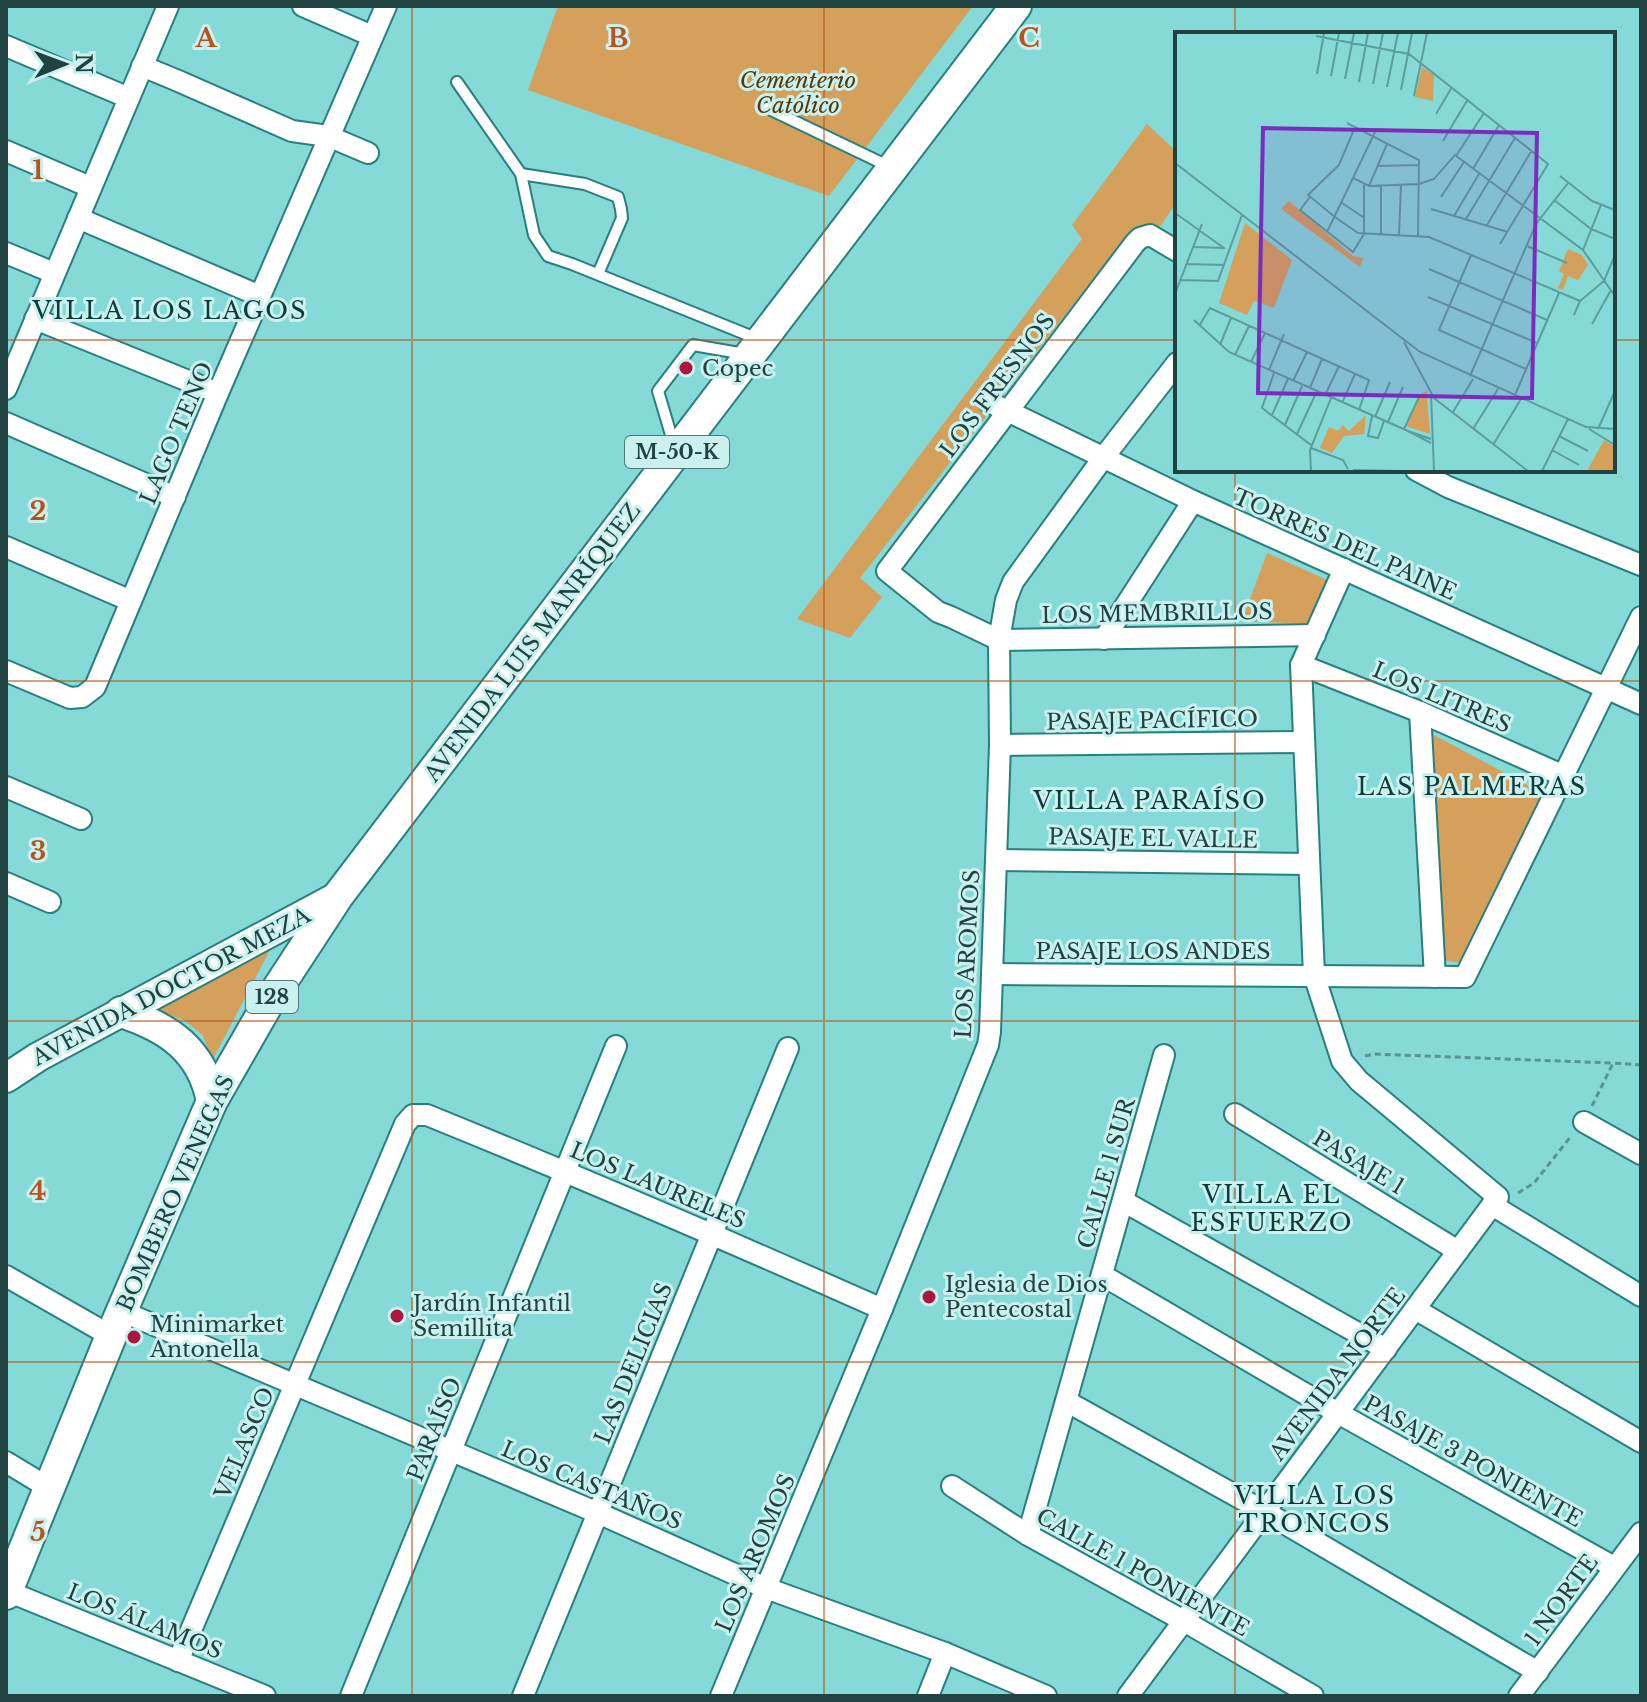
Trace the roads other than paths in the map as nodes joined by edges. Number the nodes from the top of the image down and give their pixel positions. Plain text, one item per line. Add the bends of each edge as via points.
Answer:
1 (168, 6) edge
2 (303, 6) edge
3 (386, 6) edge
4 (1016, 6) edge
5 (372, 36) junction
6 (6, 46) edge
7 (142, 66) junction
8 (457, 82) dead end
9 (129, 98) junction
10 (767, 108) dead end
11 (328, 136) junction
12 (6, 151) edge
13 (368, 153) dead end
14 (893, 168) junction
15 (521, 174) junction
16 (90, 187) junction
17 (78, 218) junction
18 (1175, 250) edge
19 (6, 253) edge
20 (54, 273) junction
21 (598, 274) junction
22 (260, 296) junction
23 (35, 319) junction
24 (756, 348) junction
25 (12, 360) edge
26 (1175, 366) edge
27 (6, 389) edge
28 (218, 393) junction
29 (998, 406) junction
30 (6, 423) edge
31 (677, 453) junction
32 (1103, 458) junction
33 (1420, 472) edge
34 (175, 497) junction
35 (1193, 501) junction
36 (6, 547) edge
37 (1641, 565) edge
38 (1344, 569) junction
39 (131, 601) junction
40 (1641, 617) edge
41 (1315, 635) junction
42 (1104, 639) junction
43 (999, 640) junction
44 (1301, 665) junction
45 (6, 671) edge
46 (1606, 688) junction
47 (1641, 704) edge
48 (1420, 712) junction
49 (1304, 742) junction
50 (1000, 745) junction
51 (1564, 776) junction
52 (6, 787) edge
53 (81, 819) dead end
54 (996, 860) junction
55 (1309, 864) junction
56 (6, 883) edge
57 (338, 896) junction
58 (50, 902) dead end
59 (992, 974) junction
60 (1314, 975) junction
61 (1435, 977) junction
62 (121, 1012) junction
63 (616, 1046) dead end
64 (788, 1048) dead end
65 (1164, 1055) dead end
66 (8, 1074) edge
67 (212, 1101) junction
68 (1235, 1114) dead end
69 (413, 1115) joint
70 (1584, 1122) dead end
71 (1641, 1154) edge
72 (564, 1171) junction
73 (1123, 1201) junction
74 (1495, 1201) junction
75 (712, 1233) junction
76 (1458, 1251) junction
77 (1102, 1275) junction
78 (6, 1276) edge
79 (1641, 1296) edge
80 (882, 1309) junction
81 (1415, 1309) junction
82 (116, 1324) junction
83 (1386, 1349) junction
84 (294, 1385) junction
85 (1066, 1401) junction
86 (1338, 1413) junction
87 (1641, 1442) edge
88 (451, 1451) junction
89 (6, 1462) edge
90 (952, 1486) dead end
91 (49, 1488) junction
92 (1265, 1512) junction
93 (598, 1513) junction
94 (1641, 1533) edge
95 (1028, 1535) junction
96 (1614, 1567) junction
97 (766, 1588) junction
98 (7, 1593) edge
99 (1184, 1621) junction
100 (945, 1653) junction
101 (178, 1661) junction
102 (1538, 1672) junction
103 (265, 1696) edge
104 (351, 1696) edge
105 (523, 1696) edge
106 (721, 1696) edge
107 (928, 1696) edge
108 (1046, 1696) edge
109 (1128, 1696) edge
110 (1313, 1696) edge
111 (1519, 1696) edge

1 - 7 street
2 - 5 street
3 - 5 street, LAGO TENO
4 - 14 main road, AVENIDA LUIS MANRÍQUEZ / M-50-K
5 - 11 street, LAGO TENO
6 - 9 street
7 - 9 street
7 - 11 street via 292,131
8 - 15 lane
9 - 16 street
10 - 14 lane
11 - 13 street
11 - 22 street, LAGO TENO
12 - 16 street
14 - 24 main road, AVENIDA LUIS MANRÍQUEZ / M-50-K
15 - 21 lane via 534,235 548,256
15 - 21 lane via 585,184 618,197 622,218
16 - 17 street
17 - 20 street
17 - 22 street
18 - 29 street, LOS FRESNOS via 1150,235 1140,238
19 - 20 street
20 - 23 street
21 - 24 lane
22 - 28 street, LAGO TENO
23 - 25 street
23 - 28 street
24 - 31 main road, AVENIDA LUIS MANRÍQUEZ / M-50-K
24 - 31 lane via 693,345 658,391
25 - 27 street
26 - 32 street, LOS AROMOS
28 - 34 street, LAGO TENO
29 - 32 street, TORRES DEL PAINE
29 - 43 street, LOS FRESNOS via 887,571 938,612
30 - 34 street
31 - 57 main road, AVENIDA LUIS MANRÍQUEZ / M-50-K
32 - 35 street, TORRES DEL PAINE
32 - 43 street, LOS AROMOS via 1013,582
33 - 37 street
34 - 39 street, LAGO TENO
35 - 38 street, TORRES DEL PAINE
35 - 42 street
36 - 39 street
38 - 41 street
38 - 46 street, TORRES DEL PAINE
39 - 45 street, LAGO TENO via 95,687 82,697 70,698
40 - 46 street
41 - 42 street, LOS MEMBRILLOS
41 - 44 street
42 - 43 street, LOS MEMBRILLOS
43 - 50 street, LOS AROMOS
44 - 48 street, LOS LITRES
44 - 49 street
46 - 47 street, TORRES DEL PAINE
46 - 51 street
48 - 51 street, LOS LITRES
48 - 61 street
49 - 50 street, PASAJE PACÍFICO
49 - 55 street
50 - 54 street, LOS AROMOS
51 - 61 street, PASAJE LOS ANDES via 1465,977
52 - 53 street
54 - 55 street, PASAJE EL VALLE
54 - 59 street, LOS AROMOS
55 - 60 street
56 - 58 street
57 - 62 main road, AVENIDA DOCTOR MEZA
57 - 67 main road, BOMBERO VENEGAS / 128
59 - 60 street, PASAJE LOS ANDES
59 - 80 street, LOS AROMOS via 988,1045
60 - 61 street, PASAJE LOS ANDES
60 - 74 street via 1342,1061
62 - 66 main road, AVENIDA DOCTOR MEZA
62 - 67 main road via 178,1040 205,1077
63 - 72 street, PARAÍSO
64 - 75 street, LAS DELICIAS
65 - 73 street, CALLE 1 SUR
67 - 82 main road, BOMBERO VENEGAS / 128
68 - 76 street, PASAJE 1
69 - 72 street, LOS LAURELES via 427,1115
69 - 84 street, VELASCO
70 - 71 street
72 - 75 street, LOS LAURELES
72 - 88 street, PARAÍSO
73 - 77 street, CALLE 1 SUR
73 - 83 street
74 - 76 street, AVENIDA NORTE
74 - 79 street
75 - 80 street, LOS LAURELES
75 - 93 street, LAS DELICIAS
76 - 81 street, AVENIDA NORTE
77 - 85 street, CALLE 1 SUR
77 - 86 street, PASAJE 3 PONIENTE
78 - 82 street, LOS CASTAÑOS
80 - 97 street, LOS AROMOS
81 - 83 street, AVENIDA NORTE
81 - 87 street
82 - 84 street, LOS CASTAÑOS
82 - 91 main road, BOMBERO VENEGAS / 128
83 - 86 street, AVENIDA NORTE
84 - 88 street, LOS CASTAÑOS
84 - 101 street, VELASCO
85 - 92 street
85 - 95 street, CALLE 1 SUR
86 - 92 street, AVENIDA NORTE
86 - 96 street, PASAJE 3 PONIENTE
88 - 93 street, LOS CASTAÑOS
88 - 104 street, PARAÍSO
89 - 91 street
90 - 95 street, CALLE 1 PONIENTE
91 - 98 main road, BOMBERO VENEGAS / 128
92 - 99 street, AVENIDA NORTE
92 - 102 street
93 - 97 street, LOS CASTAÑOS
93 - 105 street, LAS DELICIAS
94 - 96 street, 1 NORTE
95 - 99 street, CALLE 1 PONIENTE
96 - 102 street, 1 NORTE
97 - 100 street, LOS CASTAÑOS
97 - 106 street, LOS AROMOS
98 - 101 street, LOS ÁLAMOS
99 - 109 street, AVENIDA NORTE
99 - 110 street, CALLE 1 PONIENTE
100 - 107 street
100 - 108 street, LOS CASTAÑOS
101 - 103 street, LOS ÁLAMOS
102 - 111 street, 1 NORTE

